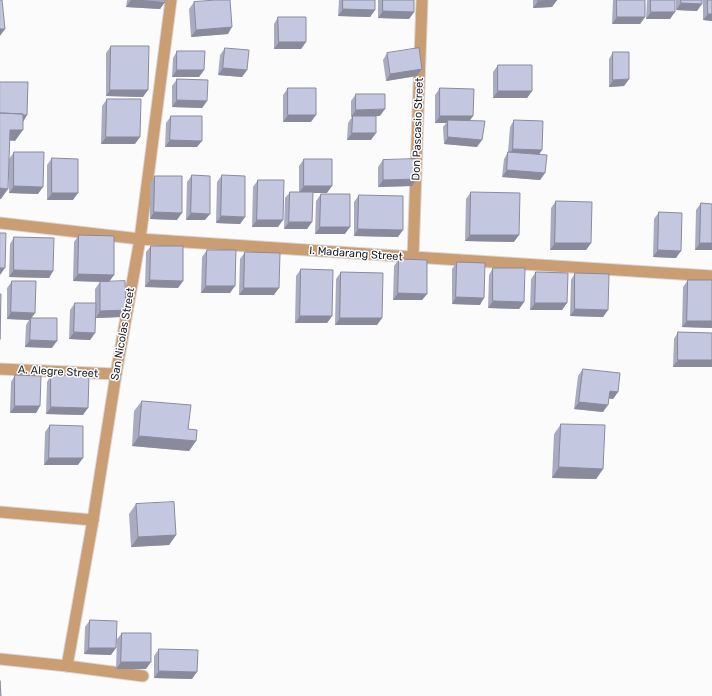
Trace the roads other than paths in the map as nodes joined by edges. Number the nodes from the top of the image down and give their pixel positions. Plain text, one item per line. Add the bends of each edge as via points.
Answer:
1 (171, 0) edge
2 (422, 0) edge
3 (0, 223) edge
4 (140, 239) junction
5 (414, 258) junction
6 (712, 276) edge
7 (0, 369) edge
8 (116, 374) junction
9 (0, 512) edge
10 (93, 520) junction
11 (0, 660) edge
12 (67, 666) junction
13 (143, 676) dead end

1 - 4 street, San Nicolas Street
2 - 5 street, Don Pascasio Street
3 - 4 street, I. Madarang Street
4 - 5 street, I. Madarang Street
4 - 8 street, San Nicolas Street
5 - 6 street, I. Madarang Street
7 - 8 street, A. Alegre Street
8 - 10 street, San Nicolas Street
9 - 10 street
10 - 12 street, San Nicolas Street
11 - 12 street
12 - 13 street

